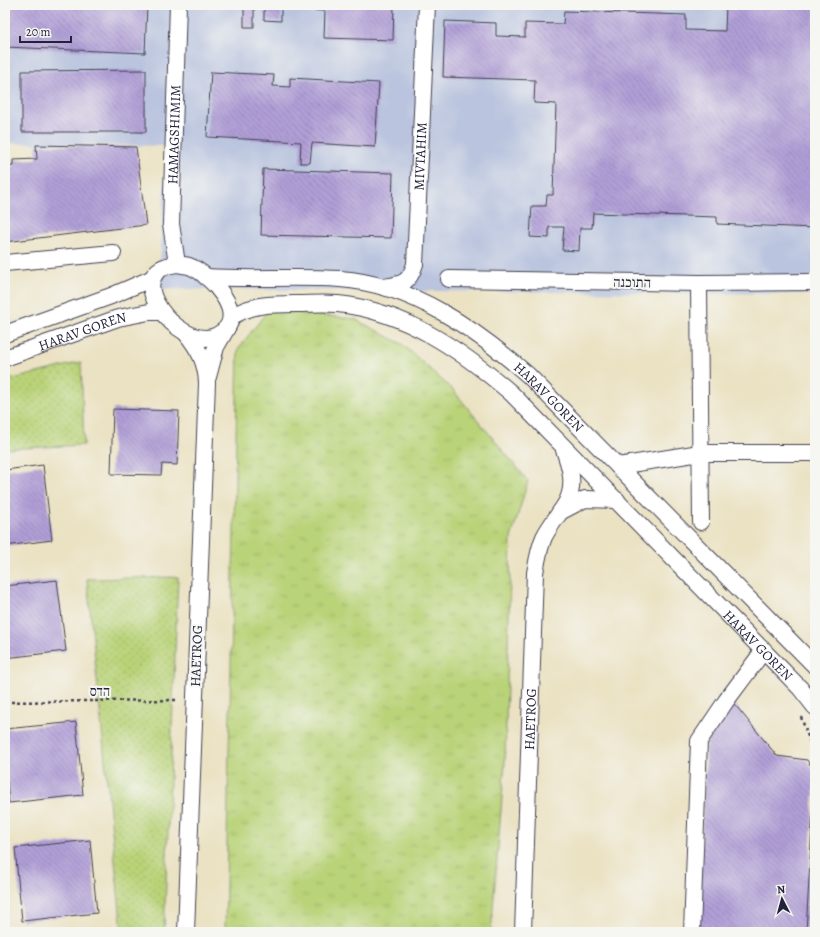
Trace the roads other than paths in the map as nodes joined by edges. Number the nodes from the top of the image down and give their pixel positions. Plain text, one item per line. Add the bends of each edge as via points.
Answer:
1 (178, 5) edge
2 (427, 5) edge
3 (113, 253) dead end
4 (5, 263) edge
5 (177, 264) junction
6 (206, 277) junction
7 (153, 278) junction
8 (449, 279) dead end
9 (815, 282) edge
10 (699, 283) junction
11 (383, 287) junction
12 (162, 312) junction
13 (229, 323) junction
14 (186, 333) junction
15 (5, 334) edge
16 (5, 358) edge
17 (207, 380) junction
18 (562, 445) junction
19 (700, 453) junction
20 (815, 453) edge
21 (618, 466) junction
22 (616, 500) junction
23 (560, 512) junction
24 (701, 522) dead end
25 (791, 642) junction
26 (764, 650) junction
27 (815, 652) edge
28 (815, 666) edge
29 (815, 707) edge
30 (186, 932) edge
31 (523, 932) edge
32 (692, 932) edge

1 - 5 street, HAMAGSHIMIM via 171,224
2 - 11 street, MIVTAHIM via 415,264 411,276 406,281
3 - 4 street
5 - 6 street via 189,266
5 - 7 street via 162,268
6 - 11 street, HARAV GOREN via 341,279
6 - 13 street via 226,299 230,309
7 - 12 street via 152,294
7 - 15 street, HARAV GOREN
8 - 10 street, התוכנה
9 - 10 street, התוכנה
10 - 19 street
11 - 21 street, HARAV GOREN via 429,304 480,335 528,375
12 - 14 street via 181,332
12 - 16 street, HARAV GOREN via 118,318
13 - 14 street via 218,335 207,338 195,338
13 - 17 street, HAETROG via 216,347
13 - 18 street, HARAV GOREN via 248,309 265,304 322,303 358,308 398,319 417,327 466,356 511,393
14 - 17 street, HAETROG via 200,351
17 - 30 street, HAETROG
18 - 22 street, HARAV GOREN
18 - 23 street, HAETROG via 571,468 571,488 567,502
19 - 20 street
19 - 21 street
19 - 24 street
21 - 25 street, HARAV GOREN
22 - 23 street via 585,499
22 - 26 street, HARAV GOREN
23 - 31 street, HAETROG via 544,537 535,573
25 - 27 street
25 - 28 street, HARAV GOREN
26 - 29 street, HARAV GOREN
26 - 32 street via 700,741

